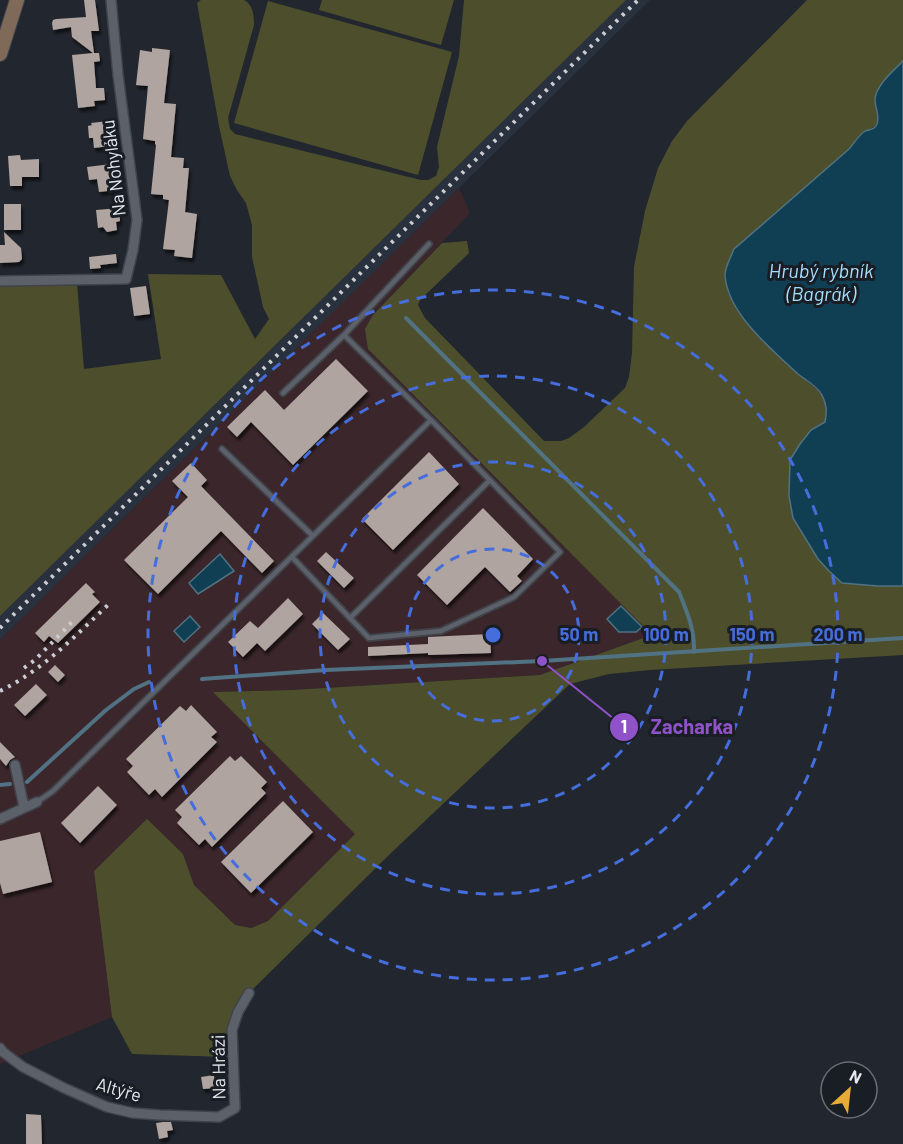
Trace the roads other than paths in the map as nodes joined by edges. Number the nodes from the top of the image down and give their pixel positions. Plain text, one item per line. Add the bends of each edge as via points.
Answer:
1 (17, 0) edge
2 (111, 0) edge
3 (0, 54) edge
4 (429, 244) dead end
5 (0, 280) edge
6 (344, 335) junction
7 (283, 393) dead end
8 (431, 420) junction
9 (222, 449) dead end
10 (490, 480) junction
11 (313, 536) junction
12 (292, 557) junction
13 (350, 618) junction
14 (15, 765) dead end
15 (37, 802) joint
16 (24, 807) junction
17 (0, 819) edge
18 (249, 993) dead end
19 (1, 1053) edge
20 (235, 1108) joint

1 - 3 main road
2 - 5 street, Na Nohyláku via 137,220 126,279
4 - 6 lane
6 - 7 lane
6 - 8 lane
8 - 10 lane
8 - 11 lane
9 - 11 lane
10 - 13 lane
10 - 13 lane via 560,552 514,597 441,631 369,638
11 - 12 lane
12 - 13 lane
12 - 15 lane
14 - 16 street
15 - 16 street
16 - 17 street
18 - 20 street, Na Hrázi via 232,1030
19 - 20 street, Altýře via 107,1107 133,1113 219,1117

